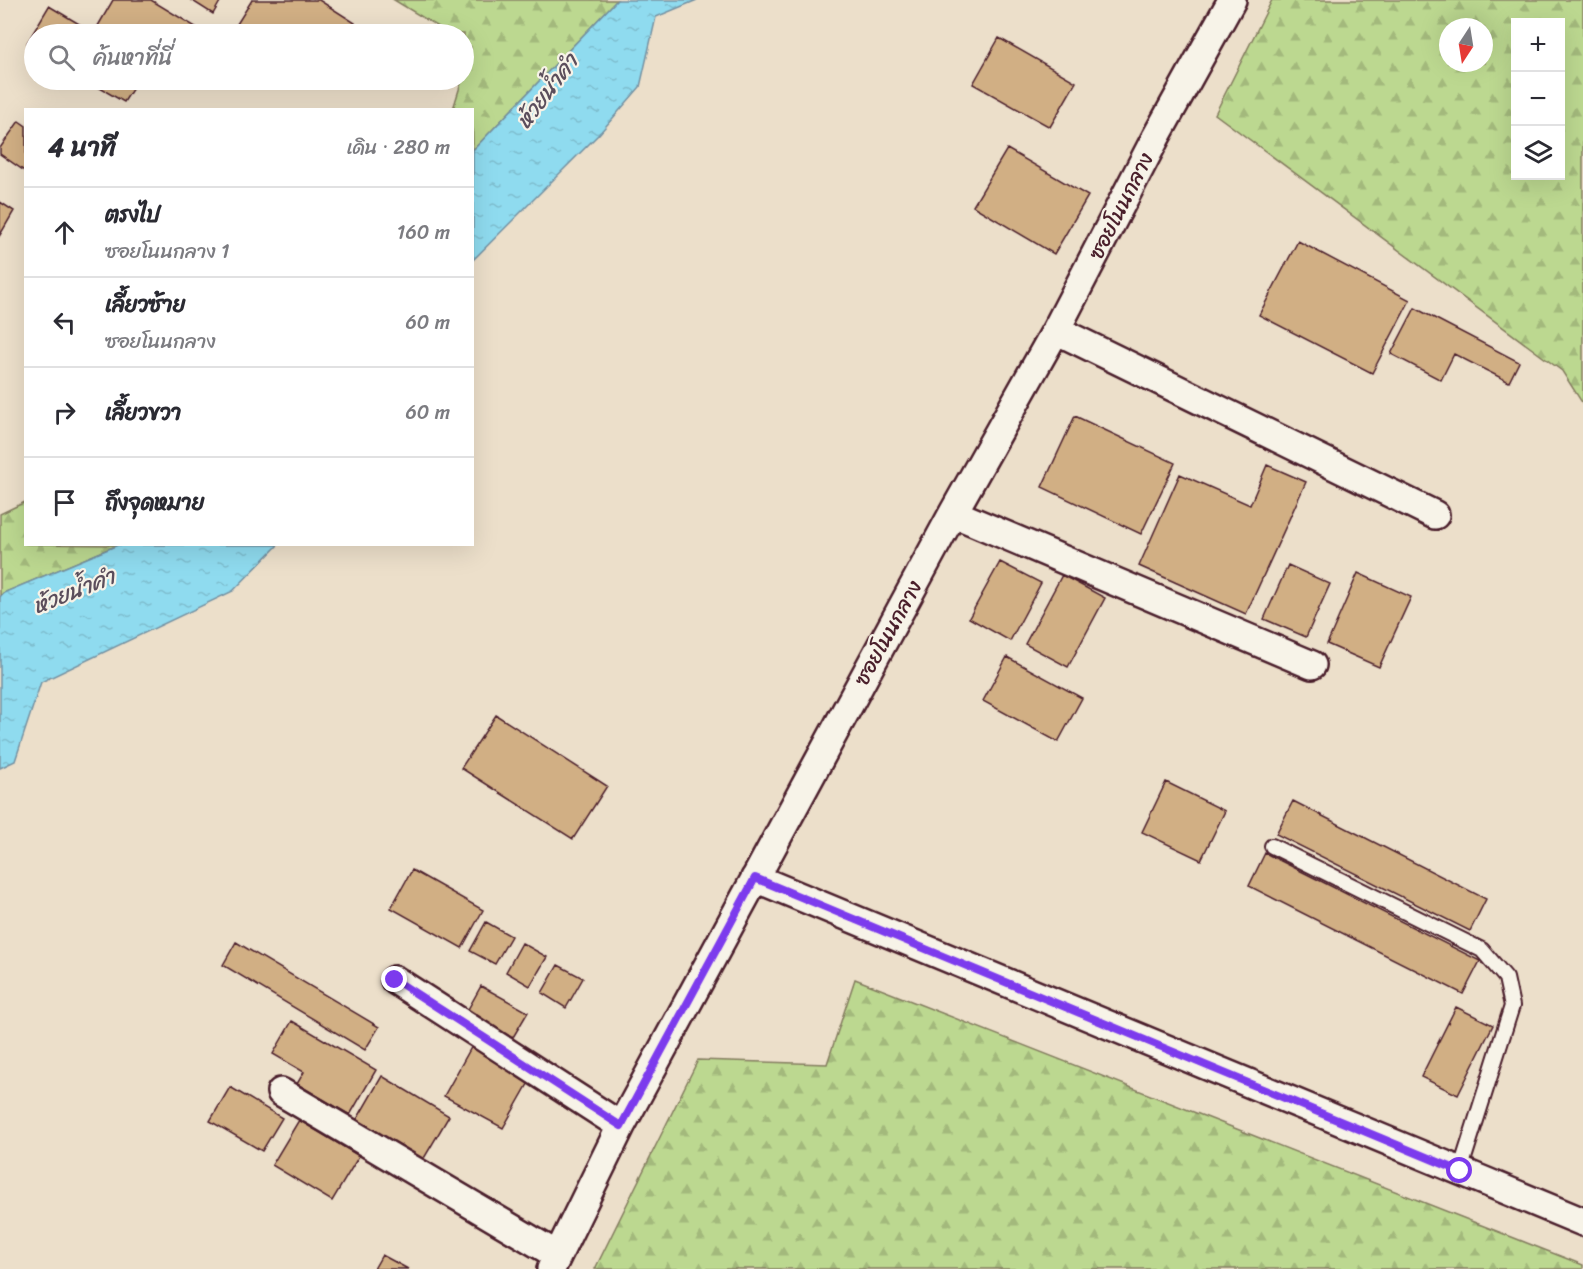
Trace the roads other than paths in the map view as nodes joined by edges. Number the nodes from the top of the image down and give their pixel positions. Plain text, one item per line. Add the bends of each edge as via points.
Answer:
1 (1232, 0) edge
2 (1056, 330) junction
3 (953, 513) junction
4 (1435, 515) dead end
5 (1312, 665) dead end
6 (1272, 846) dead end
7 (755, 878) junction
8 (395, 980) dead end
9 (281, 1092) dead end
10 (621, 1126) junction
11 (1460, 1171) junction
12 (1583, 1222) edge
13 (554, 1262) edge

1 - 2 street, ซอยโนนกลาง
2 - 3 street, ซอยโนนกลาง
2 - 4 street
3 - 5 street
3 - 7 street, ซอยโนนกลาง
6 - 11 lane via 1482,950 1506,978 1512,1006
7 - 10 street, ซอยโนนกลาง
7 - 11 street
8 - 10 street
9 - 13 street
10 - 13 street, ซอยโนนกลาง
11 - 12 street

